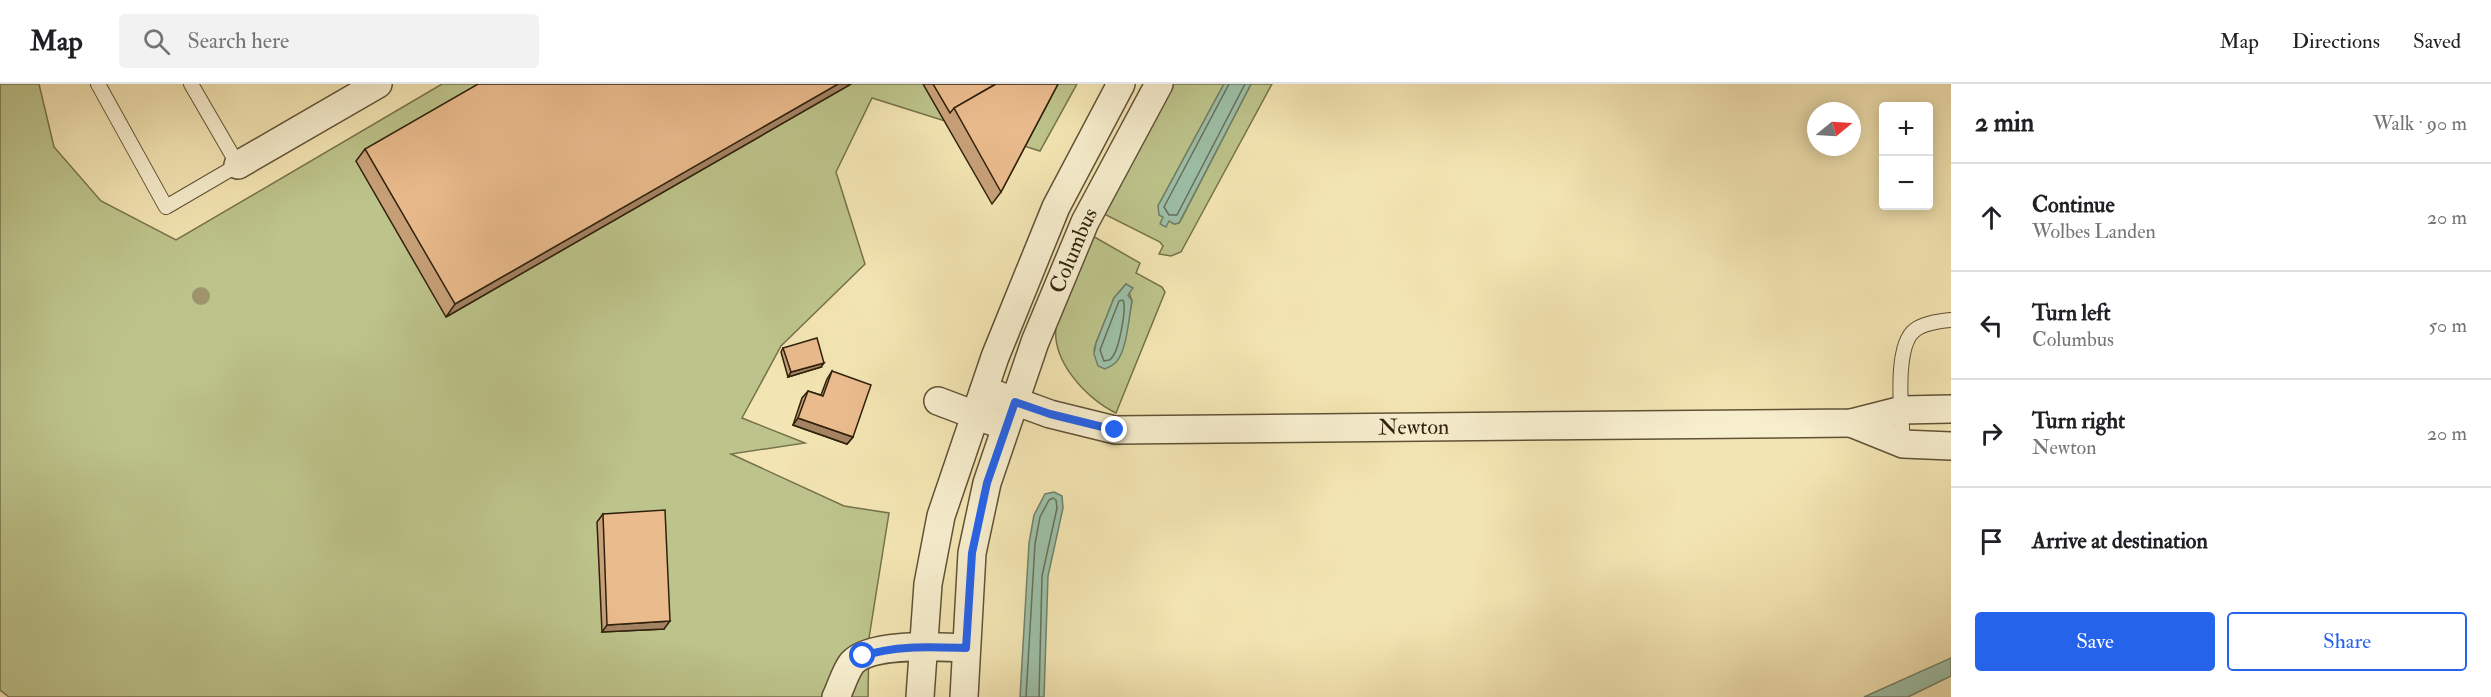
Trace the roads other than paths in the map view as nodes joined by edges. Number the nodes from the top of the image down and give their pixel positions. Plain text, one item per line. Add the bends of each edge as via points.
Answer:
1 (98, 84) edge
2 (191, 84) edge
3 (378, 84) edge
4 (1120, 84) edge
5 (1159, 84) edge
6 (238, 165) junction
7 (1951, 320) edge
8 (984, 390) junction
9 (938, 401) dead end
10 (1015, 402) junction
11 (1951, 409) edge
12 (1902, 410) junction
13 (975, 415) junction
14 (1851, 423) junction
15 (1006, 428) junction
16 (1903, 444) junction
17 (1951, 446) edge
18 (923, 647) junction
19 (966, 648) junction
20 (836, 697) edge
21 (920, 697) edge
22 (964, 697) edge

1 - 6 lane via 166,207
2 - 6 lane
3 - 6 street
4 - 8 street, Columbus via 1056,207
5 - 10 street, Columbus via 1085,222 1035,342
7 - 12 lane via 1915,330 1905,343 1901,364
8 - 10 street, Newton
8 - 13 street, Columbus
9 - 13 street
10 - 14 street, Newton via 1115,430
10 - 15 street, Columbus
11 - 12 street, Newton
12 - 14 street, Newton
12 - 16 lane
13 - 15 street
13 - 18 street, Columbus via 940,516 928,584
14 - 16 street, Newton
15 - 19 street, Columbus via 987,483 972,553
16 - 17 street, Newton
18 - 19 street
18 - 20 street via 863,656 851,664
18 - 21 street
19 - 22 street

